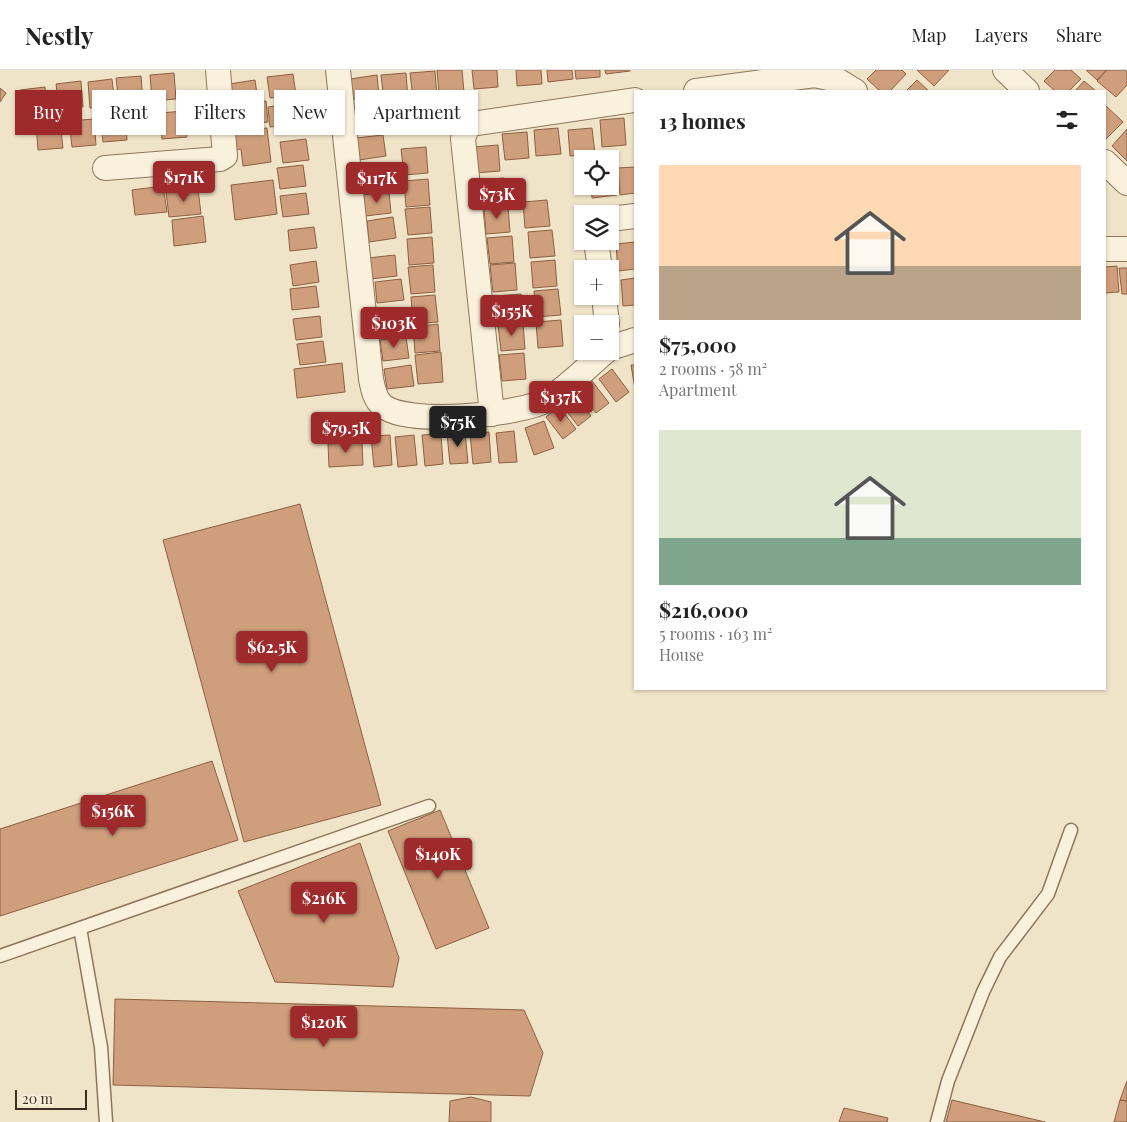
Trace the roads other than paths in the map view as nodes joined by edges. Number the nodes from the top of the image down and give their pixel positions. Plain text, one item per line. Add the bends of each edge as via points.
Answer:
1 (218, 70) edge
2 (338, 70) edge
3 (704, 90) edge
4 (853, 90) edge
5 (634, 100) edge
6 (1106, 164) edge
7 (105, 168) dead end
8 (1127, 183) edge
9 (634, 216) edge
10 (619, 218) edge
11 (1106, 249) edge
12 (1127, 249) edge
13 (634, 340) edge
14 (619, 345) edge
15 (595, 360) edge
16 (492, 414) junction
17 (429, 806) dead end
18 (1071, 830) dead end
19 (80, 928) junction
20 (0, 956) edge
21 (106, 1122) edge
22 (937, 1122) edge

1 - 7 street via 225,156
2 - 16 street via 375,394 382,406 392,412 442,417
3 - 4 street via 815,76 837,80
5 - 16 street via 471,124 466,130 463,139
6 - 8 street
9 - 10 street
11 - 12 street
13 - 14 street
15 - 16 street via 547,400
17 - 19 lane
18 - 22 lane via 1048,894 1000,957 983,992 948,1081
19 - 20 lane
19 - 21 lane via 101,1047

